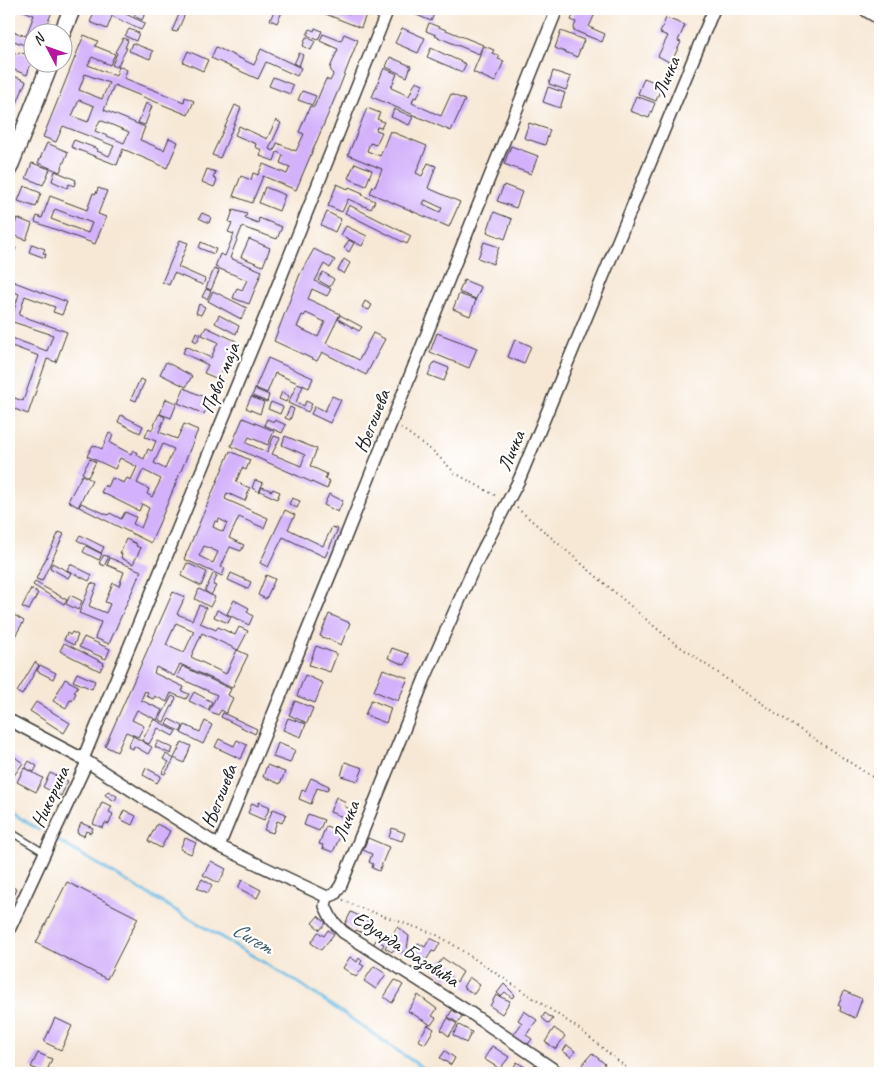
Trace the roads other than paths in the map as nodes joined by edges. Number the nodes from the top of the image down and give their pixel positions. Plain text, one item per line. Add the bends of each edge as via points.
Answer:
1 (72, 9) edge
2 (388, 9) edge
3 (558, 9) edge
4 (714, 9) edge
5 (868, 9) edge
6 (880, 16) edge
7 (67, 22) edge
8 (47, 72) edge
9 (9, 168) edge
10 (9, 720) edge
11 (85, 761) junction
12 (9, 831) edge
13 (219, 846) junction
14 (45, 853) junction
15 (331, 896) junction
16 (9, 930) edge
17 (559, 1073) edge

1 - 7 street
2 - 11 street, Првог маја
3 - 13 street, Његошева
4 - 15 street, Личка via 519,480 475,564 341,885
5 - 6 street
8 - 9 street
10 - 11 street
11 - 13 street
11 - 14 street, Никорина
12 - 14 lane
13 - 15 street
14 - 16 street, Никорина
15 - 17 street, Едуарда Базовића via 325,906 343,932

